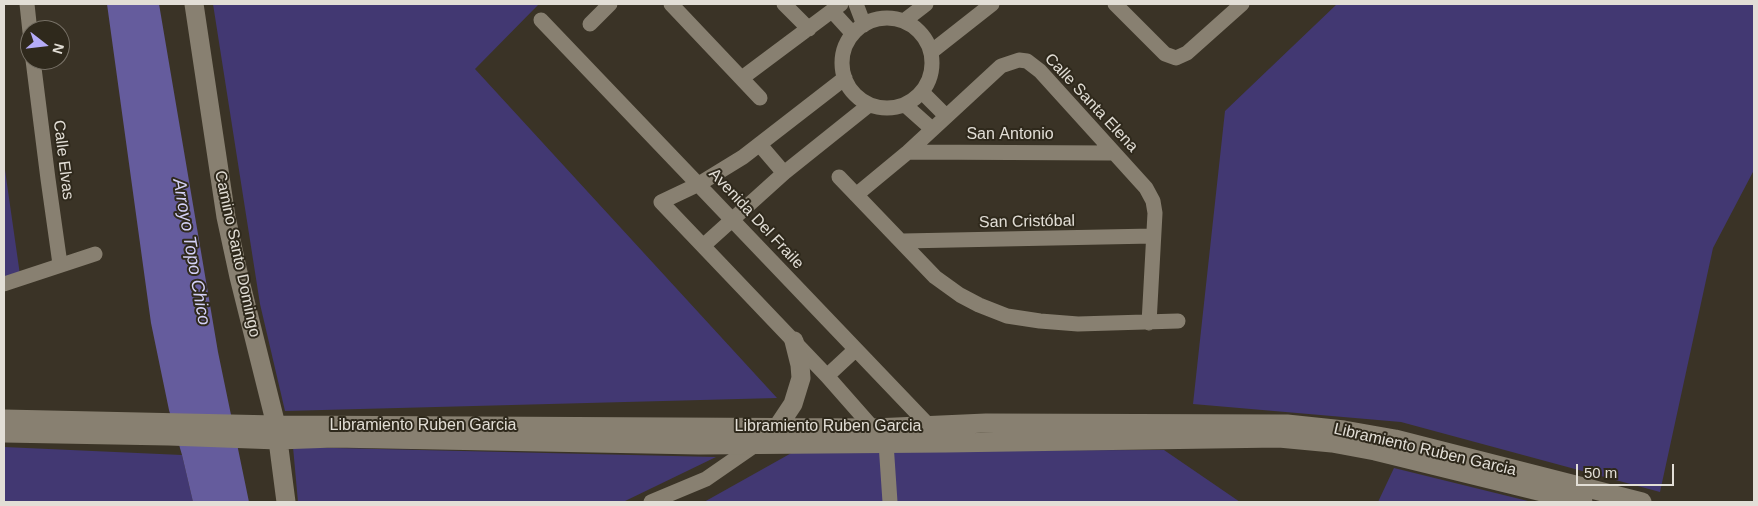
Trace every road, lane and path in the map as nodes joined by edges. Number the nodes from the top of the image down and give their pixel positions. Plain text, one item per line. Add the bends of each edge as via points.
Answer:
1 (27, 4) edge
2 (194, 4) edge
3 (610, 4) edge
4 (671, 4) edge
5 (784, 4) edge
6 (856, 4) edge
7 (926, 4) edge
8 (992, 4) edge
9 (1115, 4) edge
10 (1236, 5) edge
11 (836, 7) edge
12 (29, 20) edge
13 (541, 20) dead end
14 (904, 22) junction
15 (590, 24) dead end
16 (809, 29) junction
17 (858, 30) junction
18 (931, 52) junction
19 (34, 70) edge
20 (742, 78) junction
21 (845, 78) junction
22 (922, 92) junction
23 (760, 98) dead end
24 (869, 105) junction
25 (905, 105) junction
26 (946, 116) junction
27 (932, 128) junction
28 (760, 146) junction
29 (908, 152) junction
30 (1112, 153) junction
31 (784, 173) junction
32 (839, 177) dead end
33 (699, 184) junction
34 (856, 195) junction
35 (733, 220) junction
36 (1153, 236) junction
37 (903, 242) junction
38 (703, 246) junction
39 (95, 254) dead end
40 (60, 264) junction
41 (4, 284) edge
42 (1178, 321) dead end
43 (1149, 323) junction
44 (794, 341) junction
45 (855, 350) junction
46 (827, 376) junction
47 (4, 419) edge
48 (275, 425) junction
49 (929, 426) junction
50 (777, 428) junction
51 (874, 428) junction
52 (169, 430) junction
53 (4, 433) edge
54 (758, 443) junction
55 (886, 444) junction
56 (945, 444) junction
57 (286, 502) edge
58 (651, 502) edge
59 (890, 502) edge
60 (1583, 502) edge
61 (1642, 502) edge

1 - 12 street
2 - 48 street, Camino Santo Domingo via 226,217
3 - 15 street
4 - 20 street
5 - 16 street
6 - 17 street
7 - 14 street
8 - 18 street
9 - 10 street via 1165,54 1176,58 1187,53
11 - 16 street
11 - 17 street
13 - 33 street, Avenida Del Fraile
14 - 17 street via 890,18 876,20
14 - 18 street via 921,34
16 - 20 street
17 - 21 street via 845,48
18 - 22 street via 929,80
19 - 40 street, Calle Elvas
20 - 23 street
21 - 24 street via 854,93
21 - 28 street
22 - 25 street
22 - 26 street
24 - 25 street via 881,108
24 - 31 street
25 - 27 street
26 - 27 street, Calle Santa Elena
26 - 30 street, Calle Santa Elena via 1001,66 1027,61
27 - 29 street, Calle Santa Elena
28 - 31 street
28 - 33 street
29 - 30 street, San Antonio
29 - 34 street, Calle Santa Elena
30 - 36 street, Calle Santa Elena via 1146,188 1154,202
31 - 35 street
32 - 34 street
33 - 35 street, Avenida Del Fraile
33 - 38 street via 661,202
34 - 37 street
35 - 38 street
35 - 45 street, Avenida Del Fraile
36 - 37 street, San Cristóbal
36 - 43 street, Calle Santa Elena
37 - 43 street via 935,277 960,295 1007,316 1078,324
38 - 44 street
39 - 40 street
40 - 41 street
42 - 43 street
44 - 46 street
44 - 50 street via 801,378 794,404
45 - 46 street
45 - 49 street, Avenida Del Fraile
46 - 51 street
47 - 52 street, Libramiento Ruben Garcia
48 - 50 street, Libramiento Ruben Garcia
48 - 52 street, Libramiento Ruben Garcia via 254,432
48 - 54 street, Libramiento Ruben Garcia via 334,438 699,445
48 - 57 street, Camino Santo Domingo
49 - 51 street, Libramiento Ruben Garcia
49 - 56 street, Avenida Del Fraile
49 - 61 street, Libramiento Ruben Garcia via 1221,423 1314,426 1395,439
50 - 51 street, Libramiento Ruben Garcia
51 - 55 street
52 - 53 street, Libramiento Ruben Garcia
54 - 55 street, Libramiento Ruben Garcia
54 - 58 street via 706,479
55 - 56 street, Libramiento Ruben Garcia
55 - 59 street
56 - 60 street, Libramiento Ruben Garcia via 1258,438 1306,440 1376,451

